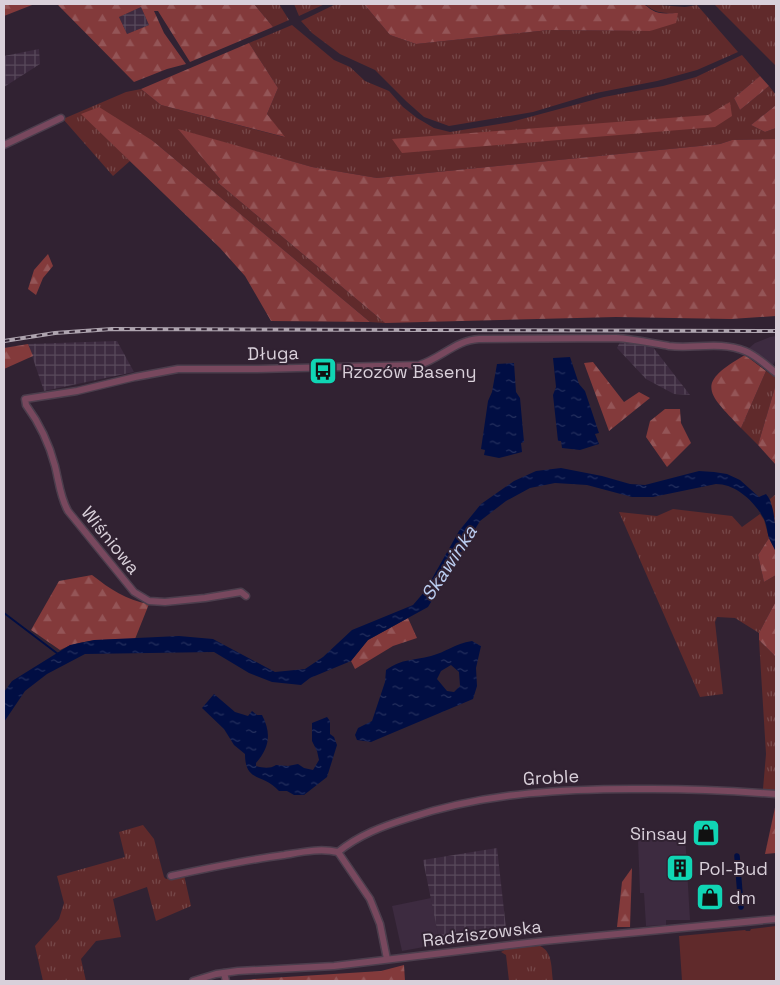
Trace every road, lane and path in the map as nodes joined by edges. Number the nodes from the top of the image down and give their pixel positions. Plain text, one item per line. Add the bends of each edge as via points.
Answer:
1 (61, 118) dead end
2 (4, 145) edge
3 (776, 373) edge
4 (25, 400) joint
5 (246, 596) dead end
6 (776, 794) edge
7 (338, 852) junction
8 (171, 876) dead end
9 (776, 919) edge
10 (387, 959) junction
11 (224, 972) junction
12 (193, 981) edge
13 (226, 981) edge

1 - 2 street
3 - 4 street, Długa via 747,352 717,345 669,346 616,338 474,339 419,365 178,369
4 - 5 street, Wiśniowa via 44,433 60,494 68,511 134,592 153,602 241,592
6 - 7 street, Groble via 619,788 516,794 431,810 376,828
7 - 8 street via 314,850
7 - 10 street via 370,899 380,924
9 - 10 street, Radziszowska
10 - 11 street, Radziszowska via 320,968
11 - 12 street, Radziszowska
11 - 13 street

